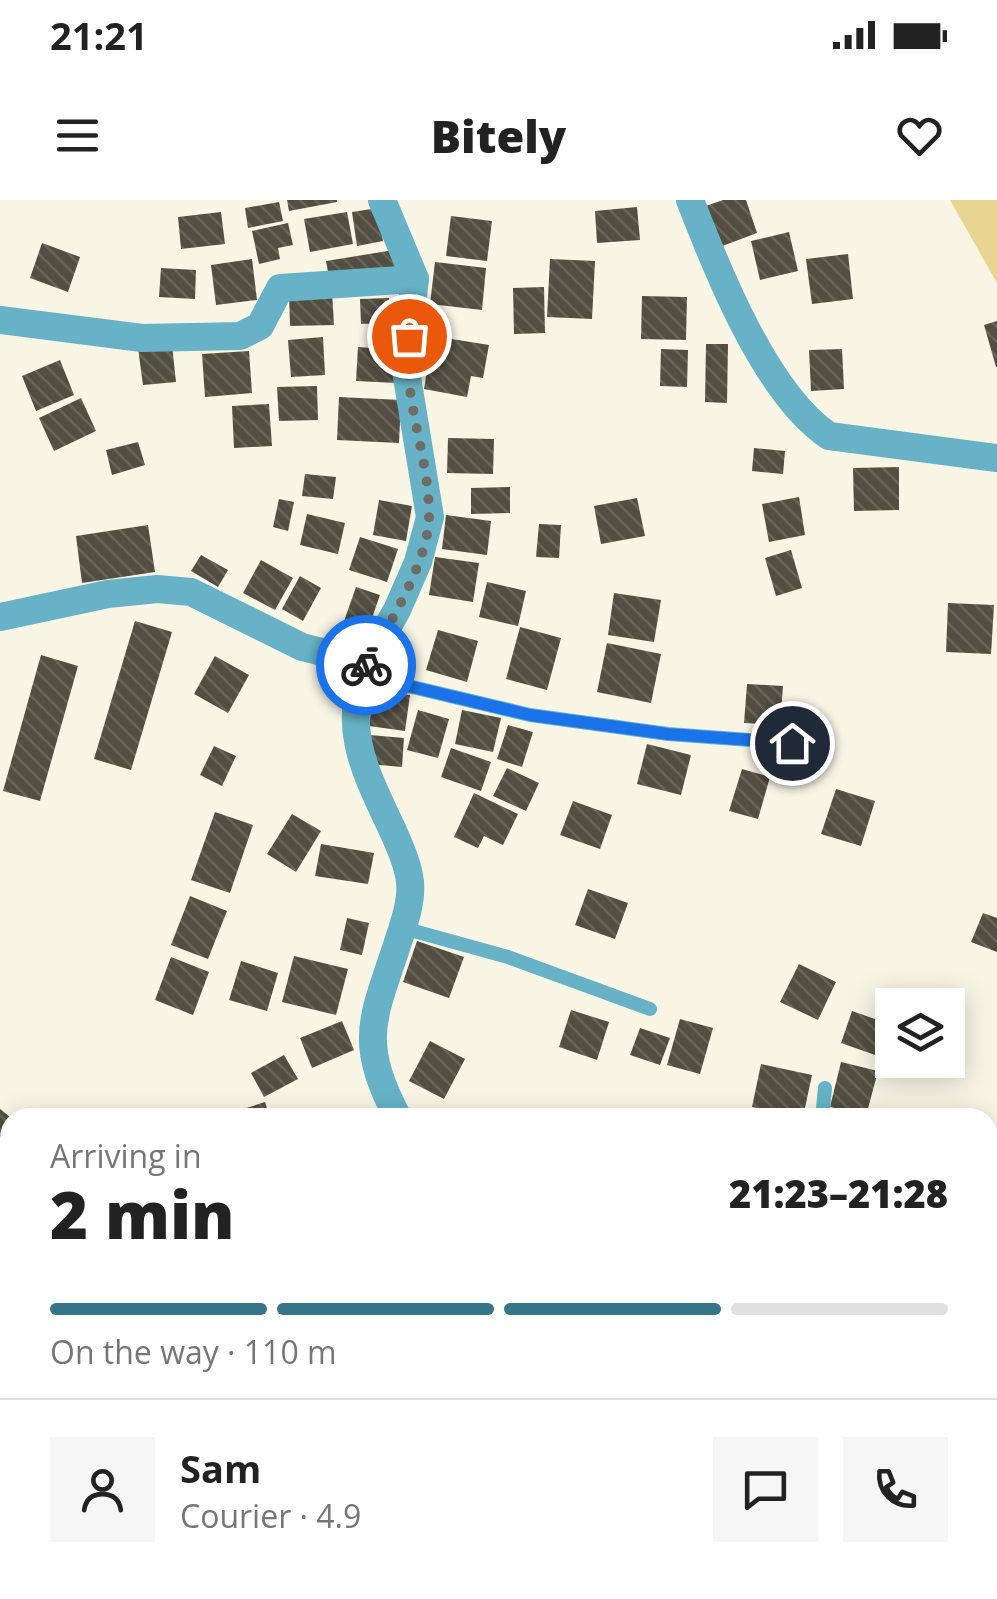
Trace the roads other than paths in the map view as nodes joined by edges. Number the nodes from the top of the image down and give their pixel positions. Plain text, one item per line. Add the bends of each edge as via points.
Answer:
1 (382, 200) edge
2 (690, 200) edge
3 (416, 279) junction
4 (0, 320) edge
5 (997, 458) edge
6 (0, 617) edge
7 (364, 669) junction
8 (792, 743) dead end
9 (403, 928) junction
10 (650, 1010) dead end
11 (825, 1088) dead end
12 (394, 1108) edge
13 (823, 1108) edge

1 - 3 street
2 - 5 street via 723,285 807,421 828,436
3 - 4 street via 280,288 260,326 240,336 142,338
3 - 7 street via 406,365 430,517 398,610
6 - 7 street via 108,594 190,592
7 - 8 lane via 530,715
7 - 9 street via 354,728 411,884
9 - 10 lane via 508,956
9 - 12 street via 372,1022 374,1060
11 - 13 lane

